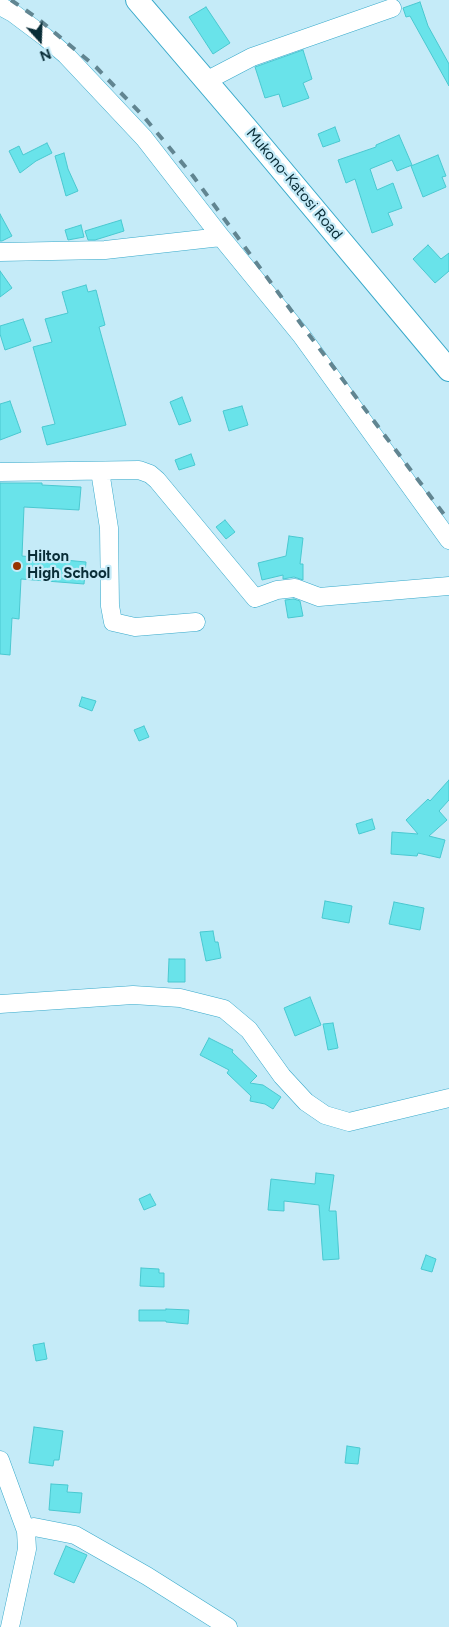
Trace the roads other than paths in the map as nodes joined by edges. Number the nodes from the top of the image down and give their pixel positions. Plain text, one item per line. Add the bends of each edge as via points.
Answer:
1 (137, 0) edge
2 (0, 6) edge
3 (392, 8) dead end
4 (206, 81) junction
5 (221, 236) junction
6 (0, 252) edge
7 (449, 370) edge
8 (100, 471) junction
9 (0, 472) edge
10 (449, 540) edge
11 (449, 586) edge
12 (196, 622) dead end
13 (0, 1004) edge
14 (449, 1098) edge
15 (0, 1460) edge
16 (26, 1531) junction
17 (10, 1627) edge
18 (228, 1627) edge

1 - 4 main road, Mukono-Katosi Road
2 - 5 street via 66,55 144,138
3 - 4 street via 252,56
4 - 7 main road, Mukono-Katosi Road
5 - 6 street via 105,250
5 - 10 street via 301,335
8 - 9 street
8 - 11 street via 139,470 150,474 255,598 276,590 295,588 319,597
8 - 12 street via 109,528 113,622 135,626
13 - 14 street via 133,995 180,998 224,1010 249,1030 282,1076 306,1102 325,1115 349,1122
15 - 16 street
16 - 17 street via 26,1549
16 - 18 street via 34,1527 75,1534

